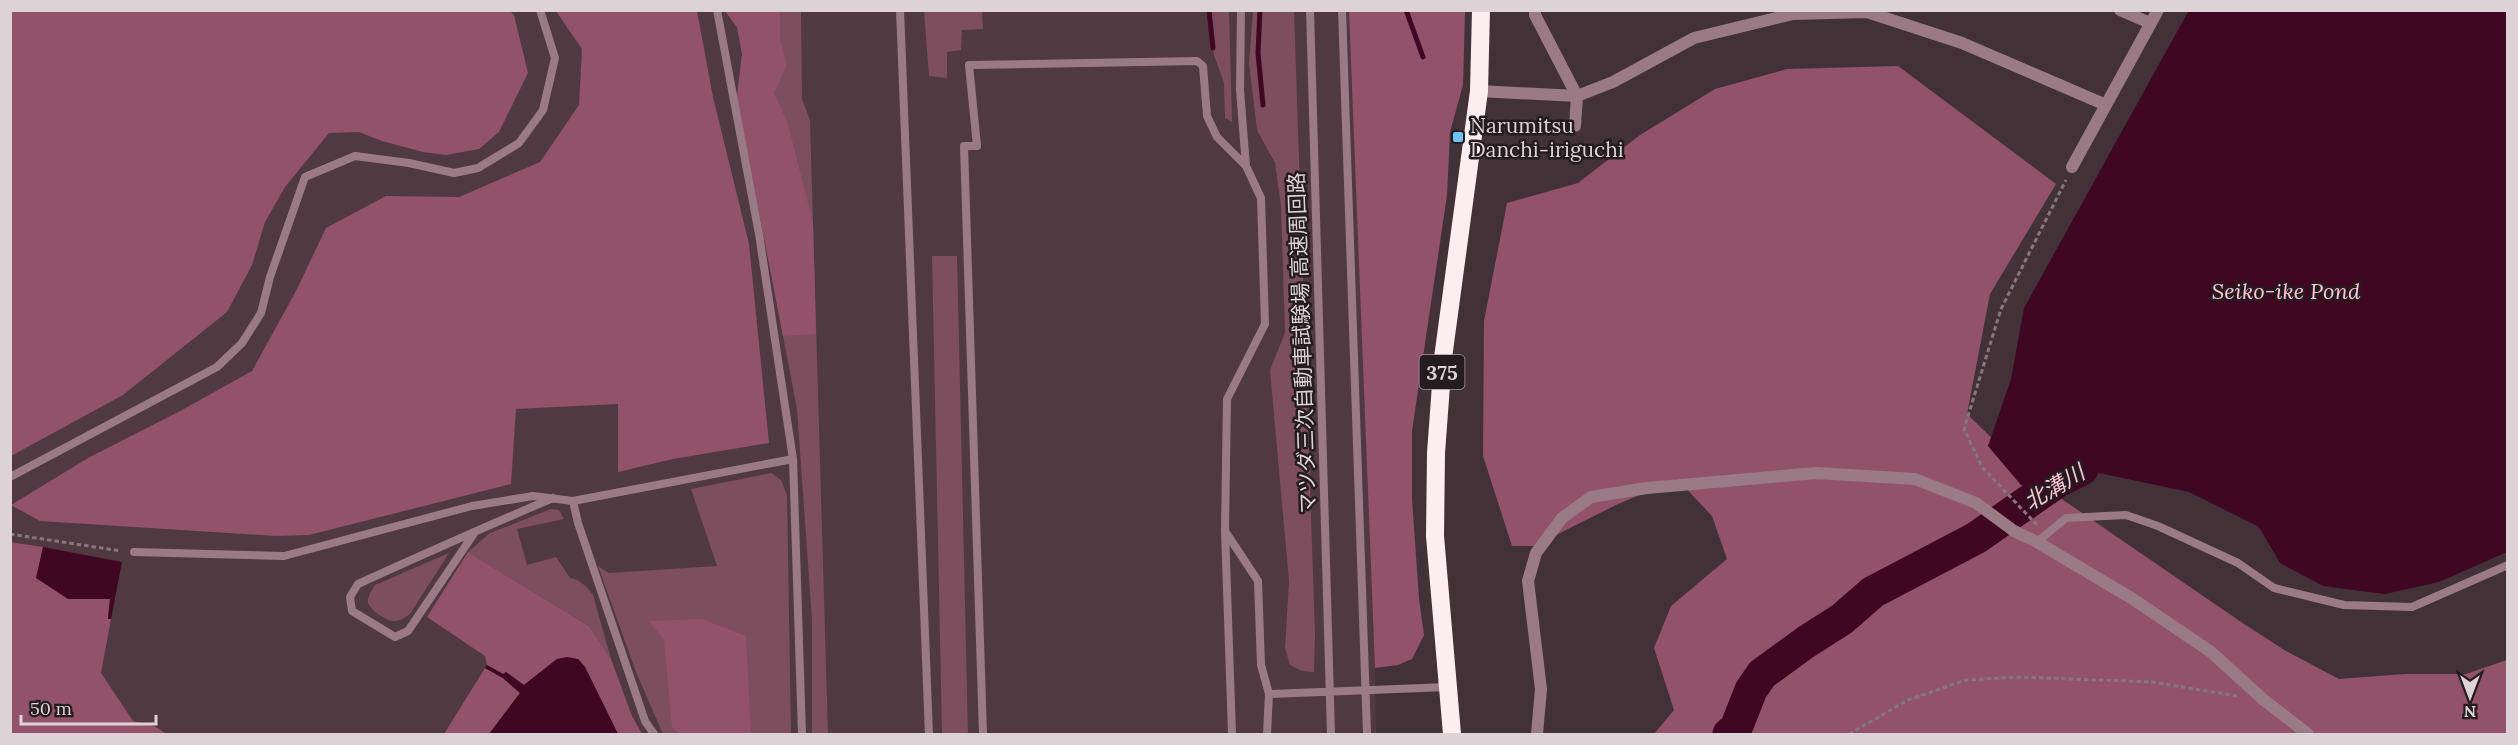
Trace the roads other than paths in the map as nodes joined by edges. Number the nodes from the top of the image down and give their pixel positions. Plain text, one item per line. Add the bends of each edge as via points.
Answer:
1 (540, 10) edge
2 (717, 10) edge
3 (900, 10) edge
4 (1241, 10) edge
5 (1310, 10) edge
6 (1342, 10) edge
7 (1481, 10) edge
8 (2120, 10) edge
9 (2158, 10) edge
10 (1539, 12) edge
11 (1793, 12) edge
12 (2150, 23) junction
13 (1479, 91) junction
14 (1577, 96) junction
15 (2106, 105) junction
16 (1575, 126) dead end
17 (1246, 166) junction
18 (2072, 167) road end
19 (794, 459) junction
20 (10, 477) edge
21 (553, 498) junction
22 (573, 501) junction
23 (1225, 531) junction
24 (475, 532) junction
25 (2042, 538) junction
26 (134, 552) road end
27 (2508, 565) edge
28 (1447, 687) junction
29 (1269, 694) junction
30 (654, 735) edge
31 (802, 735) edge
32 (929, 735) edge
33 (983, 735) edge
34 (1232, 735) edge
35 (1267, 735) edge
36 (1331, 735) edge
37 (1367, 735) edge
38 (1452, 735) edge
39 (1537, 735) edge
40 (2308, 735) edge

1 - 20 lane via 555,58 543,110 519,143 478,168 454,173 355,156 305,177 261,313 242,343 217,368
2 - 19 lane via 759,234
3 - 32 lane
4 - 17 lane via 1240,90
5 - 36 lane, マツダ三次自動車試験場 高速周回路
6 - 37 lane
7 - 13 highway, 375
8 - 12 street
9 - 12 street
10 - 14 street
11 - 14 street via 1694,38 1613,82
11 - 15 street via 1867,12 1962,43
12 - 15 street
13 - 14 street
13 - 28 highway, 375 via 1443,358 1436,453 1436,536
14 - 16 street
15 - 18 street
17 - 23 lane via 1261,198 1265,324 1227,399
17 - 33 lane via 1217,137 1207,116 1203,66 1197,60 969,65 978,146 964,146
19 - 22 lane
19 - 31 lane
21 - 22 lane
21 - 24 lane
21 - 26 lane via 533,496 472,506 284,556
22 - 30 lane via 645,721
23 - 29 lane via 1258,581 1261,665
23 - 34 lane
24 - 24 lane via 358,584 351,597 352,611 394,637 408,631
25 - 27 lane via 2066,518 2126,515 2238,563 2274,588 2344,605 2412,607
25 - 39 street via 2014,531 1976,504 1915,479 1816,473 1647,488 1592,497 1562,518 1536,553 1528,581 1541,689
25 - 40 street via 2211,652
28 - 29 lane
28 - 38 highway, 375
29 - 35 lane

